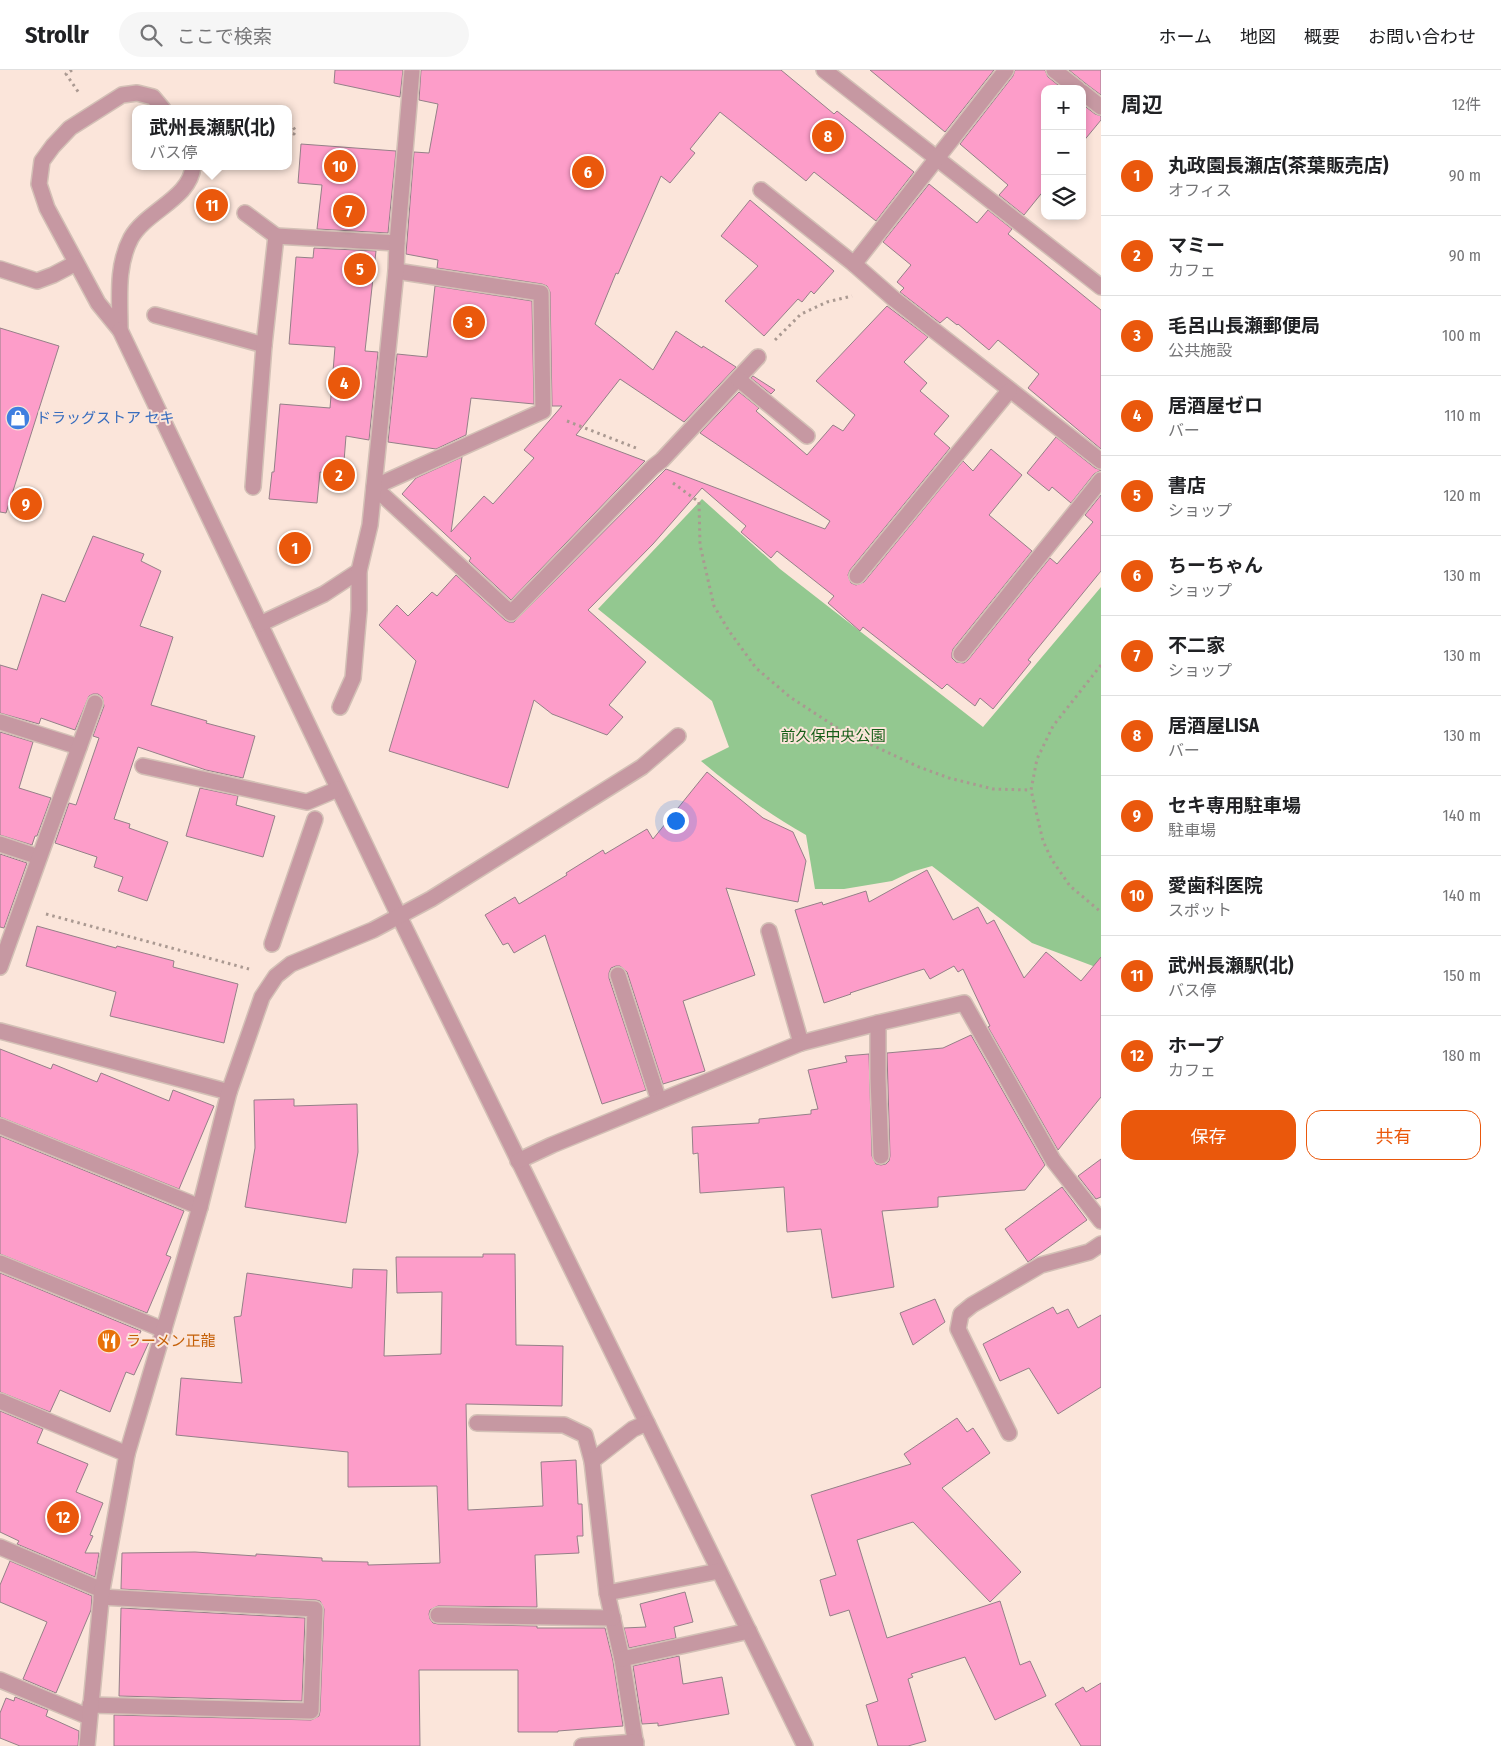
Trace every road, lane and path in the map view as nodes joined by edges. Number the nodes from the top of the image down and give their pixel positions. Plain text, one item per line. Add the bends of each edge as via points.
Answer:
1 (72, 70) edge
2 (412, 70) edge
3 (824, 70) edge
4 (1006, 70) edge
5 (1054, 70) edge
6 (1073, 85) edge
7 (80, 94) dead end
8 (1086, 95) edge
9 (160, 105) edge
10 (1101, 107) edge
11 (936, 158) junction
12 (192, 170) edge
13 (761, 190) dead end
14 (245, 213) dead end
15 (276, 236) junction
16 (397, 243) junction
17 (76, 262) junction
18 (854, 264) junction
19 (0, 270) edge
20 (396, 271) junction
21 (1101, 287) edge
22 (894, 299) junction
23 (155, 315) dead end
24 (120, 330) junction
25 (264, 346) junction
26 (758, 357) joint
27 (738, 379) junction
28 (1009, 390) junction
29 (543, 411) junction
30 (807, 436) dead end
31 (1101, 461) edge
32 (657, 464) junction
33 (1101, 480) edge
34 (253, 487) dead end
35 (374, 487) junction
36 (359, 570) junction
37 (857, 576) dead end
38 (260, 624) junction
39 (961, 654) dead end
40 (1101, 665) edge
41 (95, 703) dead end
42 (340, 707) dead end
43 (0, 722) edge
44 (678, 736) dead end
45 (79, 747) junction
46 (143, 766) dead end
47 (338, 789) junction
48 (1031, 790) junction
49 (315, 819) dead end
50 (0, 844) edge
51 (39, 857) junction
52 (1101, 912) edge
53 (43, 913) dead end
54 (399, 916) junction
55 (769, 931) dead end
56 (272, 944) dead end
57 (0, 967) edge
58 (618, 975) dead end
59 (276, 976) junction
60 (878, 1023) junction
61 (0, 1031) edge
62 (802, 1043) junction
63 (229, 1092) junction
64 (659, 1101) junction
65 (0, 1126) edge
66 (881, 1156) dead end
67 (518, 1161) junction
68 (200, 1207) junction
69 (1101, 1221) edge
70 (1101, 1244) edge
71 (0, 1263) edge
72 (164, 1330) junction
73 (0, 1401) edge
74 (477, 1423) dead end
75 (647, 1423) junction
76 (1008, 1433) dead end
77 (127, 1454) junction
78 (592, 1461) junction
79 (0, 1547) edge
80 (719, 1571) junction
81 (102, 1594) junction
82 (607, 1594) junction
83 (438, 1615) dead end
84 (613, 1618) junction
85 (749, 1632) junction
86 (622, 1660) junction
87 (0, 1680) edge
88 (90, 1711) junction
89 (636, 1744) edge
90 (87, 1746) edge
91 (582, 1746) edge
92 (805, 1746) edge

1 - 7 path via 66,74
2 - 16 street
3 - 11 street
4 - 11 street
5 - 6 street
8 - 10 street
9 - 17 street via 153,97 137,93 122,95 70,128 42,161 39,184 47,208
11 - 18 street
11 - 21 street
12 - 24 street via 181,192 145,220 131,238 120,272
13 - 18 street
14 - 15 street
15 - 16 street
15 - 25 street
16 - 20 street
17 - 19 street via 37,280
17 - 24 street via 98,303
18 - 22 street
20 - 29 street via 541,293
20 - 35 street
22 - 26 path via 874,294 827,302 801,314
22 - 28 street
23 - 25 street
24 - 38 street
25 - 34 street
26 - 27 street
27 - 30 street
27 - 32 street
28 - 31 street
28 - 37 street
29 - 32 path via 643,451
29 - 35 street
32 - 35 street via 511,613
32 - 48 path via 699,502 700,545 714,606 756,668 790,697 842,731 919,767 993,789
33 - 39 street
35 - 36 street via 370,525
36 - 38 street via 324,594
36 - 42 street via 353,678
38 - 47 street
40 - 48 path via 1053,726 1037,759
41 - 45 street
43 - 45 street
44 - 54 street via 642,767
45 - 51 street
46 - 47 street via 307,802
47 - 54 street
48 - 52 path via 1036,818 1052,860 1070,886
49 - 56 street
50 - 51 street
51 - 57 street
53 - 59 path
54 - 59 street via 291,964
54 - 67 street
55 - 62 street
58 - 64 street
59 - 63 street via 262,997
60 - 62 street
60 - 66 street
60 - 69 street via 964,1003 1053,1160
61 - 63 street
62 - 64 street
63 - 68 street
64 - 67 street
65 - 68 street
67 - 75 street
68 - 72 street
70 - 76 street via 1089,1252 1041,1265 961,1314 958,1329
71 - 72 street
72 - 77 street
73 - 77 street
74 - 78 street via 564,1425 586,1435
75 - 78 street via 633,1429
75 - 80 street
77 - 81 street
78 - 82 street
79 - 81 street
80 - 82 street
80 - 85 street
81 - 88 street
81 - 88 street via 315,1609 312,1711
82 - 84 street
83 - 84 street
84 - 86 street
85 - 86 street
85 - 92 street
86 - 89 street
87 - 88 street
88 - 90 street
89 - 91 street

